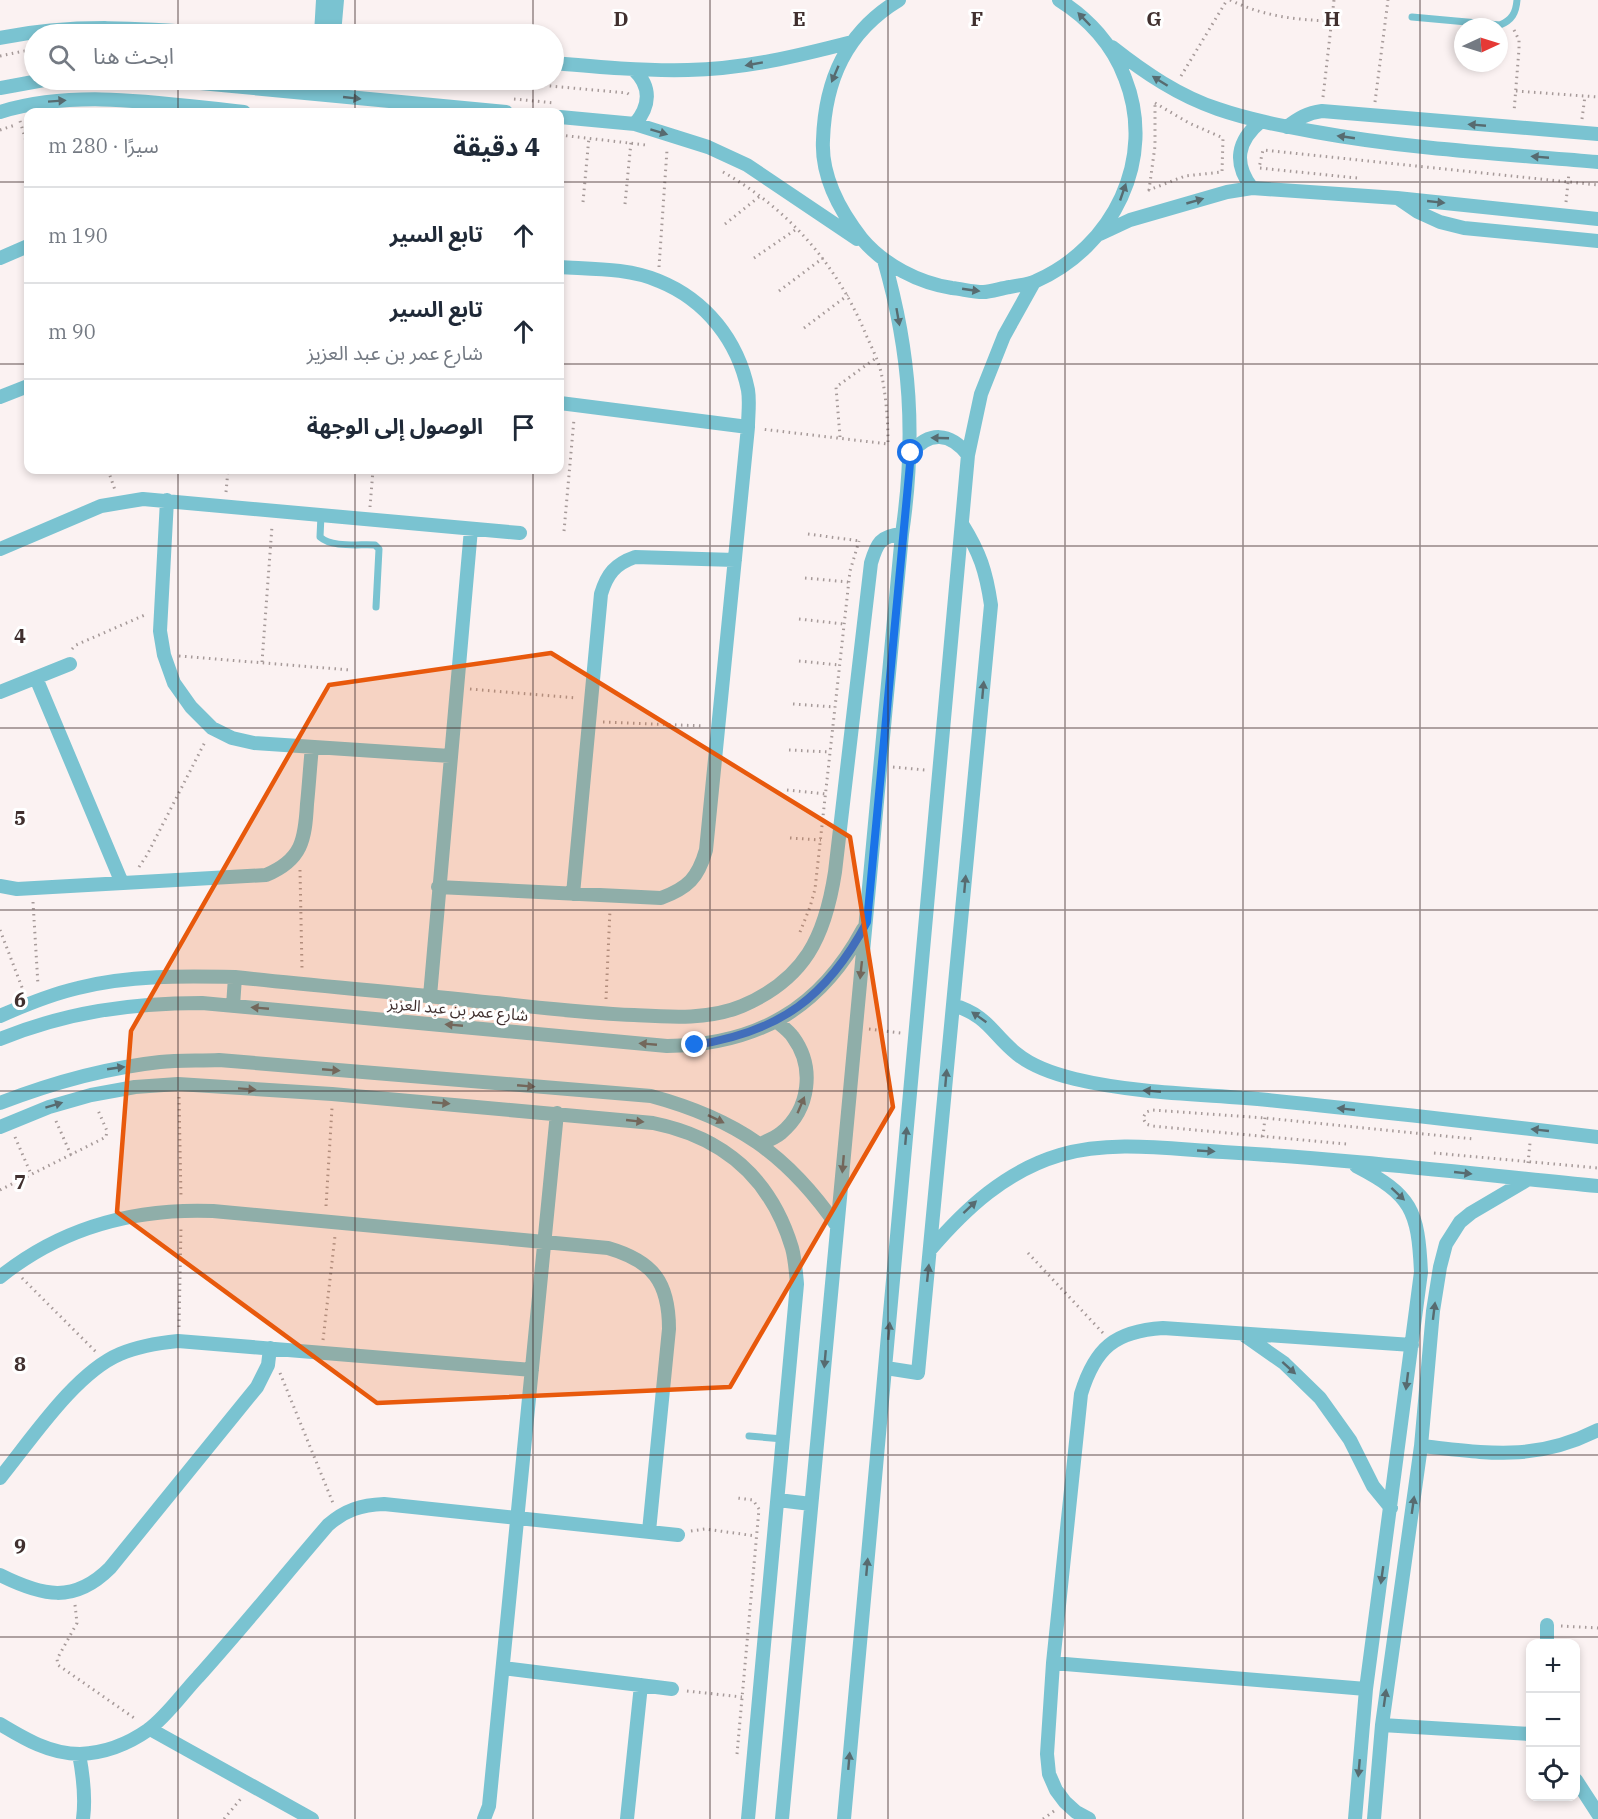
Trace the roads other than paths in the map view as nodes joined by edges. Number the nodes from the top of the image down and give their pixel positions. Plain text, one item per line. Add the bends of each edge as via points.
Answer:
1 (324, 0) edge
2 (337, 0) edge
3 (899, 0) edge
4 (1059, 0) edge
5 (1517, 0) edge
6 (884, 5) edge
7 (1412, 17) dead end
8 (322, 24) edge
9 (335, 24) edge
10 (24, 34) edge
11 (0, 38) edge
12 (852, 42) junction
13 (1106, 42) junction
14 (564, 64) edge
15 (634, 70) junction
16 (24, 84) edge
17 (0, 88) edge
18 (255, 90) edge
19 (204, 108) edge
20 (410, 108) edge
21 (0, 112) edge
22 (564, 117) edge
23 (1260, 121) junction
24 (635, 124) junction
25 (1287, 127) junction
26 (1598, 134) edge
27 (1598, 162) edge
28 (1252, 188) junction
29 (1397, 198) junction
30 (1598, 219) edge
31 (1100, 234) junction
32 (1598, 241) edge
33 (24, 248) edge
34 (870, 248) junction
35 (0, 258) edge
36 (884, 260) junction
37 (564, 267) edge
38 (1034, 282) junction
39 (24, 388) edge
40 (0, 398) edge
41 (564, 404) edge
42 (748, 427) junction
43 (911, 453) junction
44 (968, 454) junction
45 (167, 500) junction
46 (321, 515) junction
47 (962, 524) junction
48 (471, 529) junction
49 (520, 533) dead end
50 (902, 534) junction
51 (0, 549) edge
52 (735, 560) junction
53 (376, 607) dead end
54 (70, 664) road end
55 (36, 678) junction
56 (0, 692) edge
57 (312, 747) junction
58 (450, 756) junction
59 (122, 883) junction
60 (0, 886) edge
61 (438, 887) junction
62 (573, 894) junction
63 (867, 922) junction
64 (235, 977) junction
65 (430, 996) junction
66 (34, 1003) junction
67 (953, 1005) junction
68 (233, 1006) junction
69 (600, 1013) junction
70 (0, 1016) edge
71 (776, 1021) junction
72 (46, 1023) junction
73 (0, 1039) edge
74 (593, 1039) junction
75 (409, 1077) junction
76 (407, 1100) junction
77 (0, 1103) edge
78 (558, 1113) junction
79 (4, 1125) edge
80 (1598, 1137) edge
81 (760, 1144) junction
82 (1349, 1162) junction
83 (1527, 1180) junction
84 (1598, 1186) edge
85 (837, 1226) junction
86 (544, 1244) junction
87 (930, 1250) junction
88 (0, 1277) edge
89 (1242, 1334) junction
90 (1412, 1345) junction
91 (270, 1348) junction
92 (886, 1368) junction
93 (532, 1370) junction
94 (1598, 1430) edge
95 (749, 1436) dead end
96 (783, 1439) junction
97 (1421, 1446) junction
98 (0, 1478) edge
99 (778, 1500) junction
100 (811, 1504) junction
101 (1390, 1508) junction
102 (518, 1518) junction
103 (649, 1531) junction
104 (678, 1534) dead end
105 (0, 1575) edge
106 (1547, 1625) road end
107 (1547, 1639) edge
108 (1053, 1663) junction
109 (503, 1668) junction
110 (640, 1685) junction
111 (672, 1689) dead end
112 (1366, 1689) junction
113 (0, 1725) edge
114 (1382, 1725) junction
115 (150, 1729) junction
116 (1526, 1734) edge
117 (79, 1754) junction
118 (1580, 1787) edge
119 (1598, 1814) edge
120 (304, 1817) edge
121 (83, 1819) edge
122 (484, 1819) edge
123 (627, 1819) edge
124 (748, 1819) edge
125 (782, 1819) edge
126 (844, 1819) edge
127 (1089, 1819) edge
128 (1355, 1819) edge
129 (1374, 1819) edge

1 - 8 street
2 - 9 street
3 - 6 street
13 -> 4 street via 1078,12
5 - 7 lane via 1509,20 1494,26
6 - 12 street
10 - 11 street
12 -> 15 street via 744,66
12 -> 34 street via 833,74 824,111 822,148 830,185 846,219
23 -> 13 street via 1217,109 1173,89
31 -> 13 street via 1122,199 1134,160 1135,118 1125,78
14 - 15 street
15 - 24 street via 642,77 648,97
16 - 17 street
18 -> 20 street
21 -> 19 street via 40,102 101,100
22 - 24 street
23 - 25 street
23 - 28 street via 1243,141 1240,153 1242,172
24 -> 34 street via 708,147 747,165
26 -> 25 street via 1322,111 1298,118
27 -> 25 street via 1394,144
28 - 29 street
31 -> 28 street via 1141,217
29 -> 30 street
29 - 32 street via 1440,222 1464,228
31 - 38 street via 1070,262
33 - 35 street
34 - 36 street
36 -> 38 street via 930,284 951,288 983,292
36 -> 43 street via 906,363
37 - 42 street via 622,272 658,280 692,298 719,324 738,356 749,392
38 - 44 street via 1004,336 981,394
39 - 40 street
41 - 42 street
42 - 52 street
44 -> 43 street via 961,445 940,436 928,438
43 - 50 street
44 - 47 street
45 - 46 street
45 - 51 street via 119,502 82,513
45 - 57 street via 160,631 174,682 212,728 232,738
46 - 48 street
46 - 53 lane via 323,540 375,545 379,549
67 -> 47 street via 991,605 978,550
92 -> 47 street
48 - 49 street
48 - 58 street
50 - 63 street
50 - 69 street via 890,535 878,544 870,573 832,892 824,925 811,951 774,988 741,1006 668,1017
52 - 62 street via 706,850 701,867 692,881 661,898
52 - 62 street via 635,556 612,570 605,582
54 - 55 street
55 - 56 street
55 - 59 street
57 - 58 street
57 - 59 street via 305,833 300,848 280,869 266,875
58 - 61 street
59 - 60 street via 17,889
61 - 62 street
61 - 65 street
63 - 71 street, شارع عمر بن عبد العزيز via 830,979
63 -> 85 street
64 - 65 street
64 - 66 street via 117,981 78,988
64 - 68 street
65 - 69 street
66 - 70 street
66 - 72 street
80 -> 67 street via 1266,1100 1145,1091 1074,1079 1031,1064 981,1017
87 -> 67 street
68 - 72 street, شارع عمر بن عبد العزيز via 118,1006
74 -> 68 street, شارع عمر بن عبد العزيز
69 - 74 street
71 -> 74 street, شارع عمر بن عبد العزيز via 751,1033 695,1045
81 -> 71 street via 780,1134 795,1118 805,1099 808,1076 793,1036
72 - 73 street, شارع عمر بن عبد العزيز
75 - 76 street
77 -> 75 street via 104,1070 161,1062 219,1060
75 -> 81 street via 651,1096 713,1116
76 -> 78 street
79 -> 76 street via 92,1095 178,1084
78 - 86 street
78 -> 96 street via 653,1123 695,1134 721,1148 764,1188 782,1218 793,1250 797,1284
81 - 85 street via 794,1172
82 -> 83 street
87 -> 82 street via 982,1196 1019,1172 1060,1155 1104,1147 1148,1147
82 -> 90 street via 1403,1197 1414,1217 1422,1272
83 - 84 street
97 -> 83 street via 1434,1311 1446,1244 1471,1213
85 -> 100 street
86 - 88 street via 181,1210 125,1216 85,1228 56,1241
86 - 93 street
86 - 103 street via 608,1248 629,1255 648,1267 662,1286 669,1307 669,1329
92 -> 87 street via 918,1372
89 - 90 street
89 -> 101 street via 1284,1363 1320,1398
89 - 108 street via 1141,1330 1112,1343 1088,1372 1081,1394
90 -> 101 street
91 - 93 street
91 - 98 street via 178,1341 139,1347 105,1362 76,1385
91 - 105 street via 268,1365 257,1387 99,1579 71,1592 40,1593
126 -> 92 street
93 - 102 street
94 - 97 street via 1558,1446 1515,1454
95 - 96 lane
96 - 99 street
114 -> 97 street
99 - 100 street
99 - 124 street
100 - 125 street
101 -> 112 street
102 - 103 street
102 - 109 street
102 - 115 street via 384,1504 352,1508 328,1525
103 - 104 street
106 - 107 street
108 - 112 street
108 - 127 street via 1049,1774 1065,1802
109 - 110 street
109 - 122 street via 489,1806
110 - 111 street
110 - 123 street
112 -> 128 street
113 - 117 street via 40,1746
114 - 116 street
114 - 129 street
115 - 117 street via 127,1743
115 - 120 street
117 - 121 street
118 - 119 street

